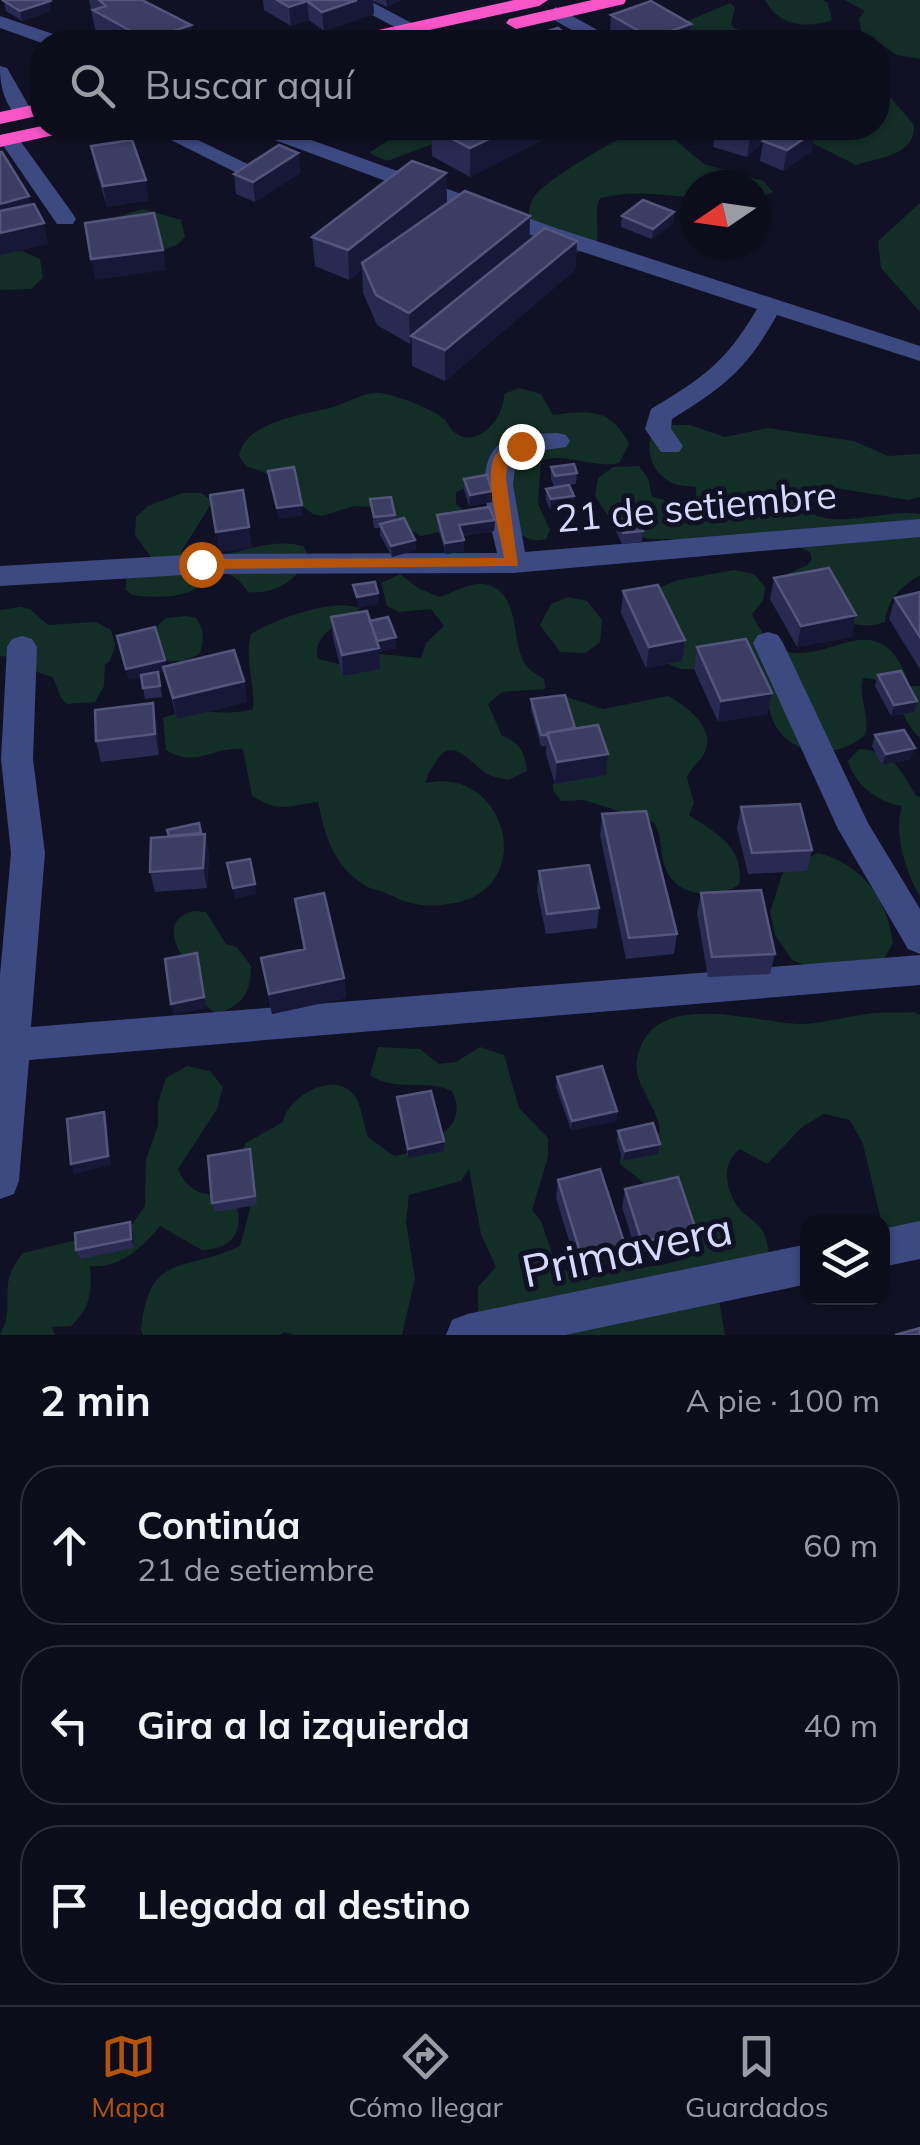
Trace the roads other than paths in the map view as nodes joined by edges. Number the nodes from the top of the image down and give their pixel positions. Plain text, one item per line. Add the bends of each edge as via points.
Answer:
1 (353, 0) edge
2 (539, 0) edge
3 (618, 0) edge
4 (556, 14) junction
5 (0, 22) edge
6 (413, 29) junction
7 (408, 30) edge
8 (484, 30) edge
9 (584, 30) edge
10 (30, 32) edge
11 (0, 72) edge
12 (30, 107) edge
13 (30, 112) edge
14 (0, 118) edge
15 (30, 135) edge
16 (4, 140) edge
17 (183, 140) edge
18 (293, 140) edge
19 (251, 171) edge
20 (65, 220) dead end
21 (770, 306) junction
22 (920, 354) edge
23 (557, 441) dead end
24 (670, 446) dead end
25 (920, 528) edge
26 (513, 563) junction
27 (0, 576) edge
28 (768, 642) dead end
29 (22, 647) dead end
30 (920, 939) edge
31 (920, 970) edge
32 (7, 1046) edge
33 (0, 1182) edge
34 (920, 1240) edge
35 (890, 1246) edge
36 (800, 1266) edge
37 (467, 1335) edge

1 - 6 street
2 - 6 highway
3 - 4 highway
4 - 8 highway
4 - 9 street
5 - 10 street
6 - 7 highway
11 - 12 street
13 - 14 highway
15 - 16 highway
16 - 20 street
17 - 19 street
18 - 21 street
21 - 22 street
21 - 24 street via 742,353 712,382 660,415 658,428
23 - 26 street via 510,449 500,459
25 - 26 street, 21 de setiembre
26 - 27 street, 21 de setiembre via 201,564
28 - 30 street via 854,829
29 - 32 street via 17,758 28,853
31 - 32 street
32 - 33 street
34 - 35 street
36 - 37 street, Primavera

